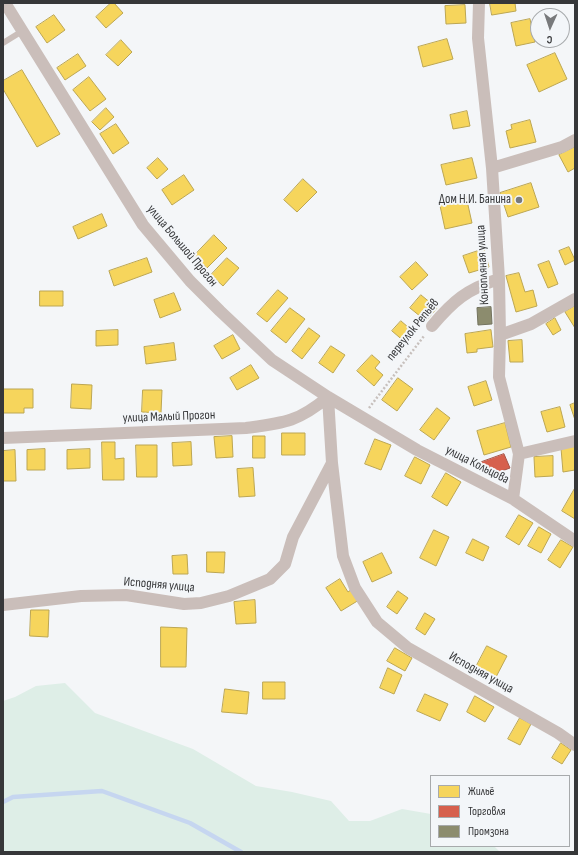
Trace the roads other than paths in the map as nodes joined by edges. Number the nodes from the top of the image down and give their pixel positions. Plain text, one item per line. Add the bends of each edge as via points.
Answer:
1 (5, 3) edge
2 (479, 3) edge
3 (24, 30) junction
4 (3, 43) edge
5 (575, 140) edge
6 (492, 168) junction
7 (499, 279) junction
8 (575, 299) edge
9 (432, 326) road end
10 (500, 335) junction
11 (328, 397) junction
12 (364, 418) joint
13 (3, 438) edge
14 (575, 442) edge
15 (519, 454) junction
16 (332, 463) junction
17 (513, 499) junction
18 (575, 541) edge
19 (3, 605) edge
20 (575, 745) edge

1 - 3 street, улица Большой Прогон
2 - 6 street, Конопляная улица via 478,38
3 - 4 lane
3 - 11 street, улица Большой Прогон via 142,225 190,281 272,360
5 - 6 street via 562,147
6 - 7 street, Конопляная улица
7 - 9 street, переулок Репьёв via 478,286 450,306
7 - 10 street, Конопляная улица
8 - 10 street via 531,324
10 - 15 street, Конопляная улица via 499,377
11 - 12 street, улица Большой Прогон
11 - 13 street, улица Малый Прогон via 310,412 283,423 246,428
11 - 16 street, Исподняя улица
12 - 17 street, улица Кольцова via 417,450
14 - 15 street
15 - 17 street, Конопляная улица
16 - 19 street, Исподняя улица via 293,537 286,564 270,580 229,596 201,603 184,604 126,595 81,596
16 - 20 street, Исподняя улица via 343,556 354,588 377,622 408,648
17 - 18 street, улица Кольцова

